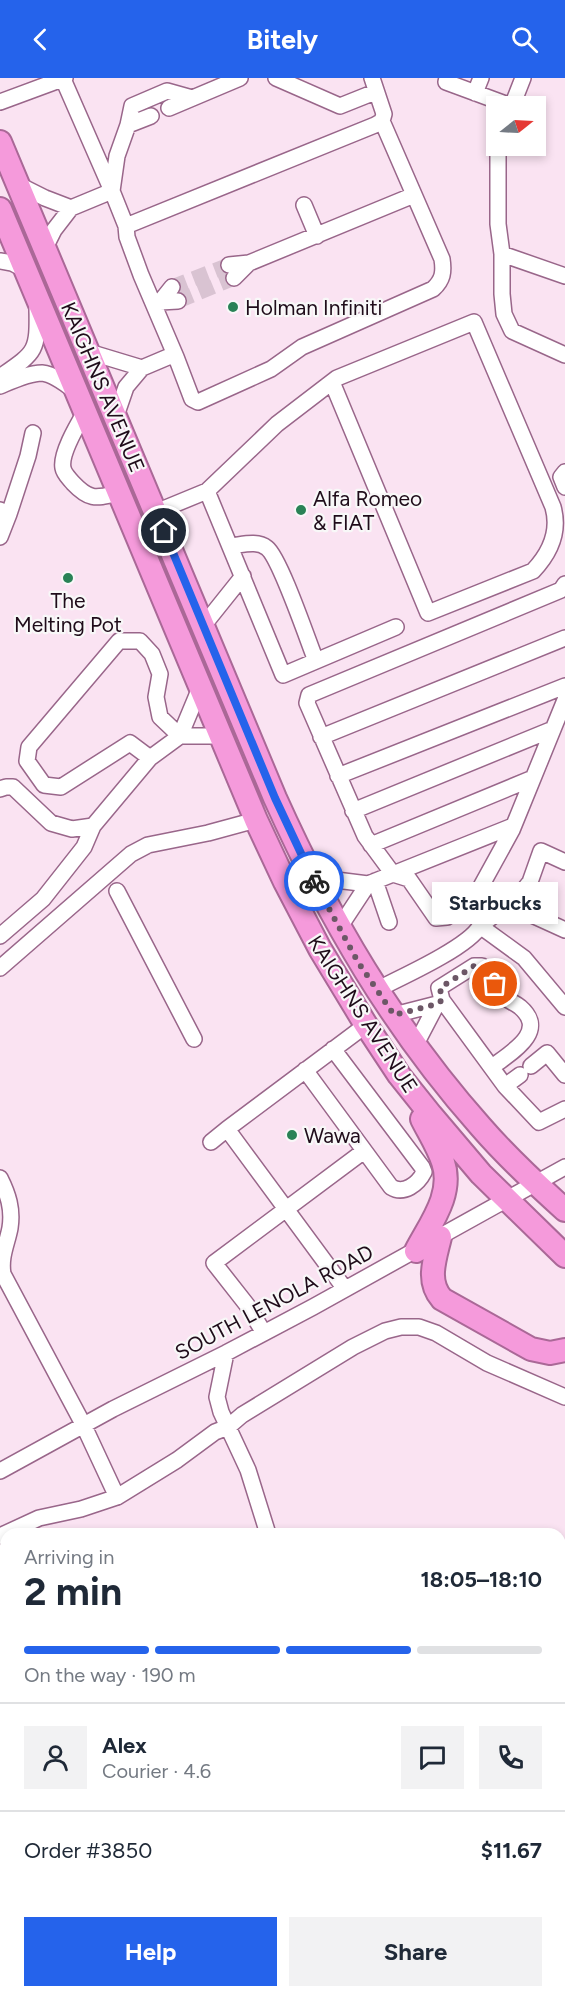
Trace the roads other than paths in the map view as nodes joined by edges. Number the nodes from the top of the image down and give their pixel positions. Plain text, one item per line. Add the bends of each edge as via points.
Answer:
1 (64, 78) edge
2 (240, 78) edge
3 (276, 78) edge
4 (447, 78) edge
5 (481, 78) edge
6 (523, 78) edge
7 (373, 85) edge
8 (475, 93) junction
9 (516, 96) edge
10 (486, 97) edge
11 (192, 98) junction
12 (0, 102) edge
13 (169, 108) dead end
14 (151, 116) dead end
15 (381, 121) junction
16 (128, 125) junction
17 (0, 142) edge
18 (498, 156) edge
19 (19, 185) junction
20 (112, 191) junction
21 (414, 195) junction
22 (304, 206) dead end
23 (71, 208) junction
24 (0, 209) edge
25 (126, 226) junction
26 (317, 236) junction
27 (45, 248) junction
28 (502, 254) junction
29 (0, 261) edge
30 (26, 270) junction
31 (232, 271) tunnel mouth
32 (565, 276) edge
33 (175, 294) tunnel mouth
34 (36, 296) junction
35 (157, 303) junction
36 (89, 352) junction
37 (565, 354) edge
38 (176, 357) junction
39 (142, 369) junction
40 (0, 377) edge
41 (332, 382) junction
42 (0, 386) edge
43 (81, 402) junction
44 (116, 416) junction
45 (33, 433) dead end
46 (565, 472) edge
47 (565, 487) edge
48 (207, 491) junction
49 (119, 493) junction
50 (4, 512) edge
51 (156, 512) junction
52 (0, 537) edge
53 (230, 546) junction
54 (243, 576) junction
55 (565, 584) edge
56 (203, 626) junction
57 (396, 627) dead end
58 (565, 638) edge
59 (316, 661) junction
60 (565, 686) edge
61 (200, 688) junction
62 (565, 700) edge
63 (553, 729) junction
64 (180, 736) junction
65 (221, 736) junction
66 (321, 737) junction
67 (150, 758) junction
68 (338, 776) junction
69 (533, 778) junction
70 (0, 789) edge
71 (354, 811) junction
72 (256, 820) junction
73 (93, 826) junction
74 (513, 826) junction
75 (371, 845) junction
76 (565, 862) edge
77 (393, 874) junction
78 (312, 877) junction
79 (371, 882) junction
80 (117, 891) dead end
81 (508, 903) junction
82 (389, 922) dead end
83 (480, 926) junction
84 (339, 928) junction
85 (565, 930) edge
86 (0, 936) edge
87 (0, 968) edge
88 (376, 990) junction
89 (439, 1002) junction
90 (565, 1007) edge
91 (394, 1015) junction
92 (366, 1025) junction
93 (194, 1040) dead end
94 (415, 1046) junction
95 (333, 1049) junction
96 (492, 1067) junction
97 (304, 1070) junction
98 (399, 1075) junction
99 (565, 1075) edge
100 (506, 1086) junction
101 (565, 1109) edge
102 (226, 1130) junction
103 (211, 1142) dead end
104 (364, 1150) junction
105 (565, 1167) edge
106 (0, 1178) edge
107 (536, 1184) junction
108 (507, 1200) junction
109 (286, 1209) junction
110 (565, 1210) edge
111 (440, 1237) junction
112 (416, 1251) junction
113 (565, 1256) edge
114 (345, 1289) junction
115 (264, 1333) junction
116 (565, 1350) edge
117 (226, 1353) junction
118 (565, 1397) edge
119 (83, 1424) junction
120 (228, 1427) junction
121 (0, 1471) edge
122 (117, 1497) junction
123 (17, 1528) edge
124 (266, 1528) edge

1 - 12 street
1 - 20 street
2 - 11 street
3 - 7 street via 340,106
4 - 8 street via 446,82
5 - 8 street
6 - 9 street
7 - 15 street via 384,114
8 - 10 street
11 - 13 street
11 - 16 street via 167,91 132,106
14 - 16 street
15 - 21 street
15 - 25 street
16 - 20 street via 117,156
17 - 19 highway, KAIGHNS AVENUE
18 - 28 street
19 - 23 street
19 - 27 highway, KAIGHNS AVENUE
20 - 23 street
20 - 25 street
21 - 26 street
21 - 38 street via 442,259 443,276 433,289 302,347 271,369 198,402 192,399
22 - 26 street
23 - 27 street
24 - 30 highway, KAIGHNS AVENUE
25 - 35 street via 127,237
26 - 31 street
27 - 36 highway, KAIGHNS AVENUE
28 - 32 street
28 - 37 street via 504,314 512,331
29 - 30 street
30 - 34 highway, KAIGHNS AVENUE
33 - 35 street
34 - 40 street via 38,340 28,358
34 - 43 highway, KAIGHNS AVENUE
35 - 38 street
36 - 39 street
36 - 44 highway, KAIGHNS AVENUE
38 - 39 street
39 - 44 street via 126,387
41 - 41 street via 474,322 553,507 556,528 542,561 533,571 428,613
41 - 48 street via 277,424
42 - 43 street via 43,373 57,379
43 - 49 highway, KAIGHNS AVENUE
43 - 49 street via 63,469 90,497
44 - 51 highway, KAIGHNS AVENUE
45 - 50 street via 28,456
46 - 47 street via 561,477
48 - 51 street
48 - 53 street
49 - 61 highway, KAIGHNS AVENUE
50 - 52 street
51 - 56 highway, KAIGHNS AVENUE
53 - 54 street
53 - 59 street via 258,544 275,558
54 - 56 street
54 - 59 street via 283,675
55 - 66 street via 561,590 309,695 307,704
56 - 78 highway, KAIGHNS AVENUE
57 - 59 street
58 - 66 street
60 - 68 street
61 - 64 street
61 - 65 highway, KAIGHNS AVENUE
62 - 63 street
63 - 69 street
63 - 71 street
64 - 65 street
64 - 67 street
64 - 67 street via 160,717 156,696 160,674 152,654 140,641 119,641 29,747 27,761 44,785 62,787 130,743
65 - 72 highway, KAIGHNS AVENUE
66 - 68 street
67 - 73 street
68 - 71 street
69 - 74 street
69 - 75 street
70 - 73 street via 13,787 51,823 72,829
71 - 75 street
72 - 87 street via 148,845 131,854
72 - 92 highway, KAIGHNS AVENUE via 302,916
73 - 86 street via 84,847 60,878
74 - 77 street
74 - 77 street via 479,890 447,917 436,918 409,879
75 - 77 street
76 - 81 street via 541,851 530,882
77 - 79 street
78 - 79 street
78 - 84 highway, KAIGHNS AVENUE
79 - 82 street
79 - 84 street
80 - 93 street
81 - 83 street
81 - 85 street
83 - 88 street via 477,933 439,958
83 - 90 street via 524,957
84 - 88 highway, KAIGHNS AVENUE
88 - 91 highway, KAIGHNS AVENUE
89 - 91 street
89 - 94 street
89 - 96 street
89 - 96 street via 440,988 474,966 482,966 503,996 527,1015 530,1034
91 - 94 highway, KAIGHNS AVENUE
92 - 95 street
92 - 98 highway, KAIGHNS AVENUE
94 - 107 highway, KAIGHNS AVENUE via 482,1129
95 - 97 street
95 - 104 street via 424,1172 405,1190 395,1190
96 - 100 street
97 - 102 street
97 - 104 street
98 - 108 highway, KAIGHNS AVENUE
98 - 112 highway via 440,1155 446,1176 443,1197
99 - 100 street via 547,1053
100 - 101 street via 539,1122
102 - 103 street
102 - 109 street
104 - 109 street
105 - 107 street, SOUTH LENOLA ROAD
106 - 119 street via 11,1211 3,1274
107 - 108 street, SOUTH LENOLA ROAD
107 - 110 highway, KAIGHNS AVENUE
108 - 111 street, SOUTH LENOLA ROAD
108 - 113 highway, KAIGHNS AVENUE
109 - 114 street
109 - 115 street via 214,1263
111 - 112 street, SOUTH LENOLA ROAD
111 - 116 highway via 432,1278 442,1299 531,1349 550,1353
112 - 114 street, SOUTH LENOLA ROAD
114 - 115 street, SOUTH LENOLA ROAD
115 - 117 street, SOUTH LENOLA ROAD
117 - 119 street, SOUTH LENOLA ROAD
117 - 120 street via 217,1398
118 - 120 street via 488,1363 436,1333 419,1327 401,1327 353,1347
119 - 121 street, SOUTH LENOLA ROAD
119 - 122 street
120 - 122 street
120 - 124 street via 248,1470
122 - 123 street via 39,1518

